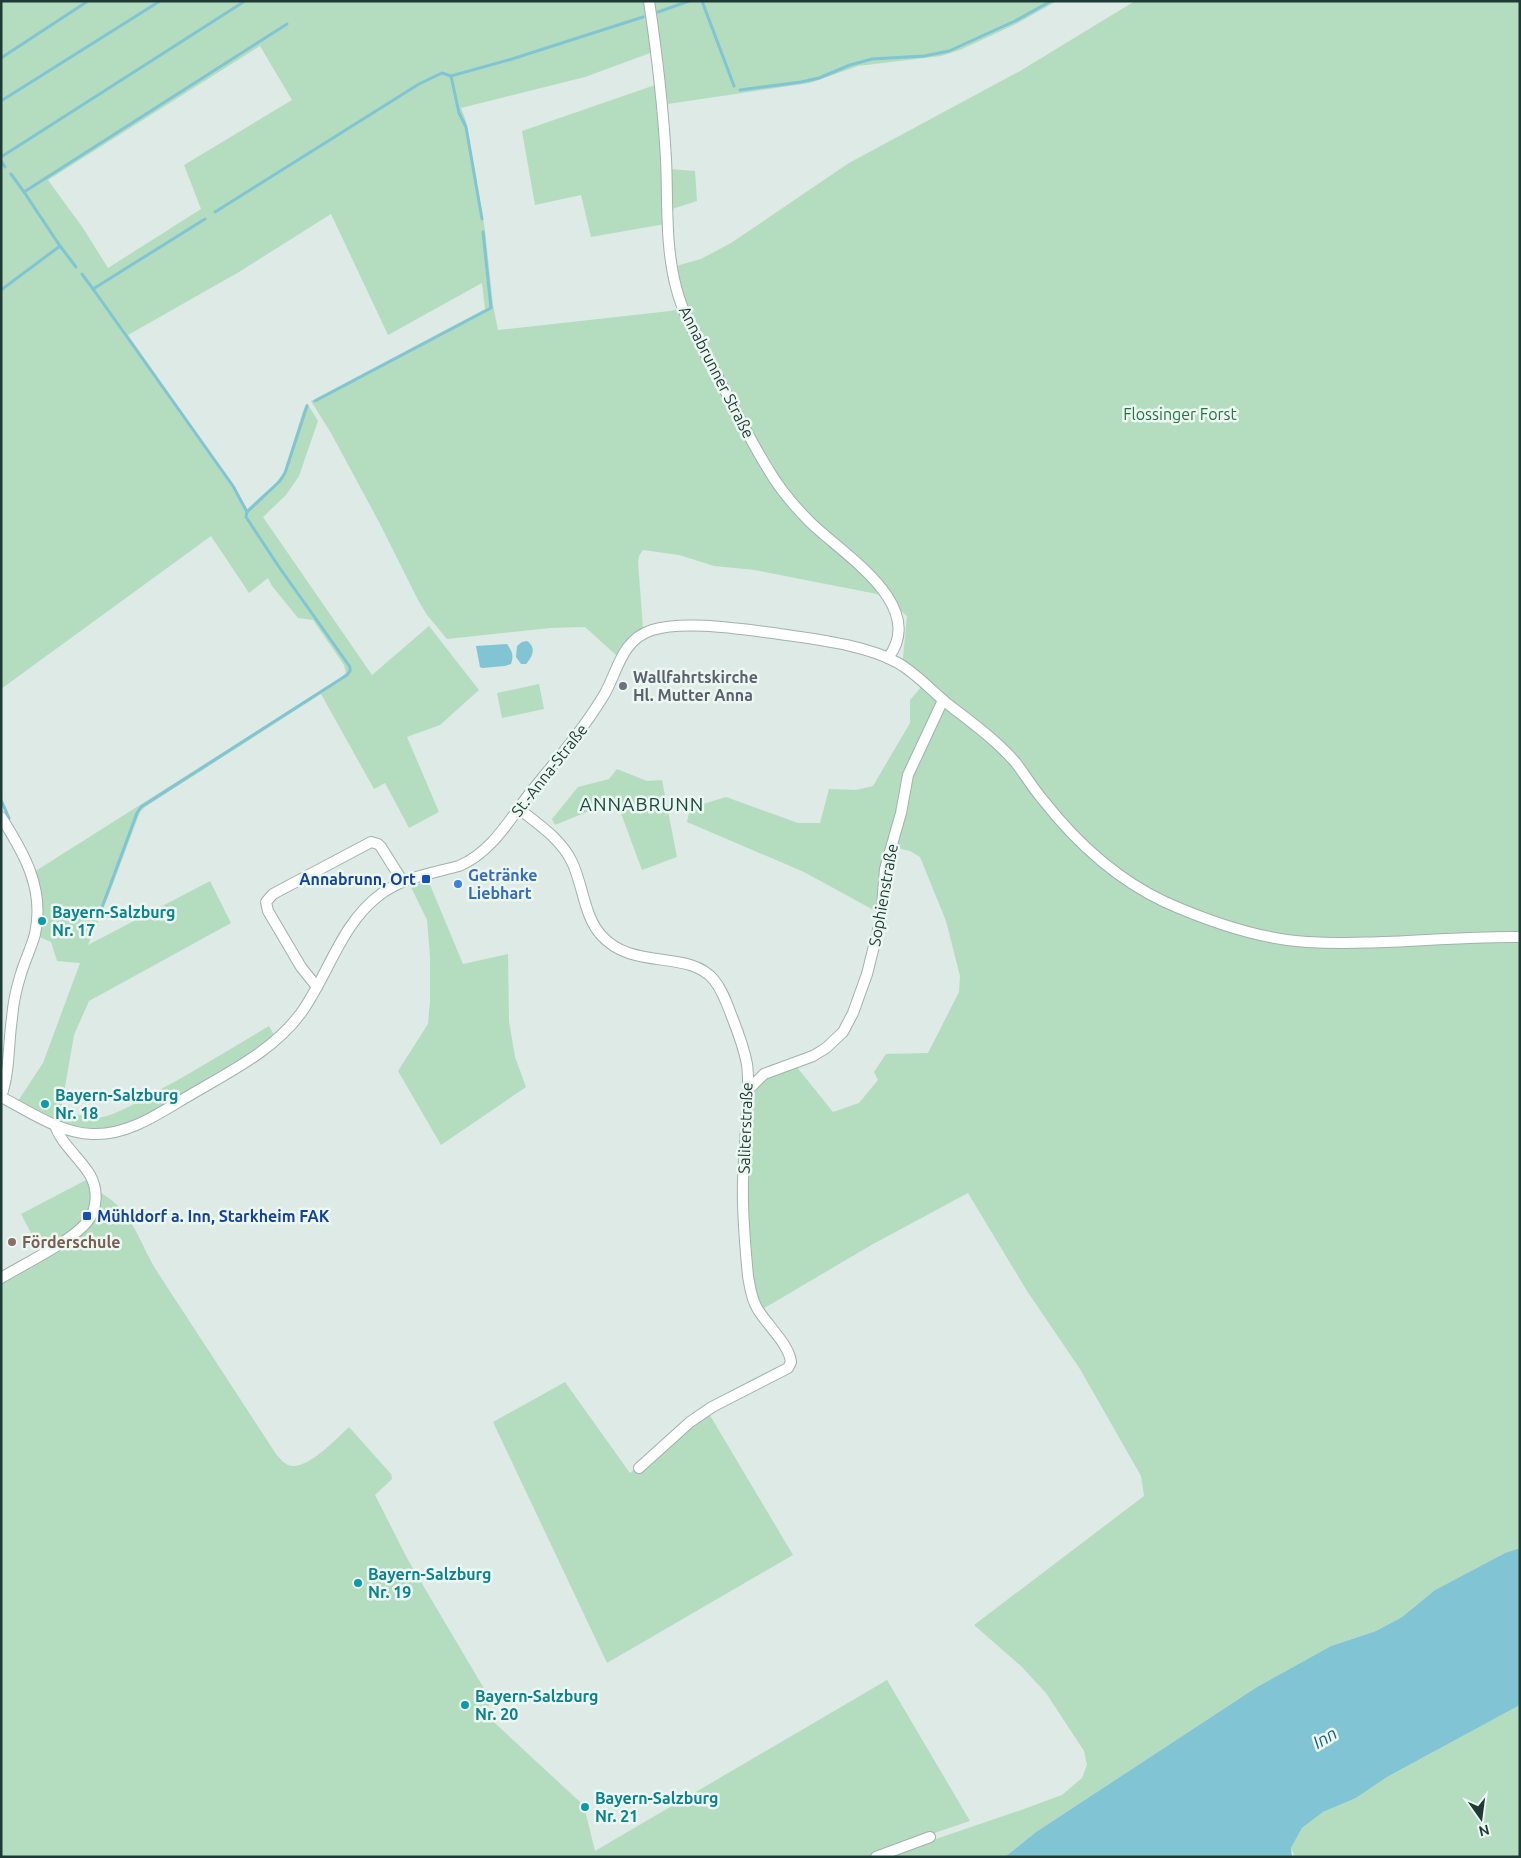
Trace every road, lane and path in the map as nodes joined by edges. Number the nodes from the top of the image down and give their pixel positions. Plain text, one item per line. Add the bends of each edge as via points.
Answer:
1 (649, 1) edge
2 (888, 658) junction
3 (943, 700) junction
4 (519, 809) junction
5 (1, 817) edge
6 (403, 882) junction
7 (1520, 936) edge
8 (316, 987) junction
9 (747, 1065) junction
10 (764, 1074) junction
11 (748, 1090) junction
12 (1, 1097) edge
13 (55, 1125) junction
14 (1, 1278) edge
15 (639, 1468) dead end
16 (930, 1837) dead end
17 (876, 1857) edge

1 - 2 street, Annabrunner Straße via 663,102 671,264 682,306 777,484 810,523 876,582 891,602 898,633
2 - 3 street, St.-Anna-Straße via 920,678
2 - 4 street, St.-Anna-Straße via 828,642 744,630 682,625 647,632 635,639 625,651 601,699 578,734
3 - 7 street, St.-Anna-Straße via 1004,751 1088,851 1121,877 1194,915 1250,933 1307,942
3 - 10 street, Sophienstraße via 908,775 885,869 881,918 867,974 853,1012 843,1032 826,1048
4 - 6 street, St.-Anna-Straße via 491,843 467,862
4 - 9 street, Saliterstraße via 554,837 570,857 602,937 629,953 690,964 709,974 726,1001
5 - 12 street via 29,867 38,906 35,933 20,978 12,1018 10,1057
6 - 8 street, St.-Anna-Straße via 381,894 354,921
6 - 8 street via 382,847 371,842 268,899 268,910
8 - 13 street, St.-Anna-Straße via 301,1013 262,1052 152,1117 110,1133 74,1132
9 - 10 street
9 - 11 street, Saliterstraße
10 - 11 street, Sophienstraße
11 - 15 street, Saliterstraße via 743,1209 750,1290 756,1307 790,1357 790,1364 690,1422
12 - 13 street, St.-Anna-Straße
13 - 14 street via 93,1183 94,1210 87,1222 70,1237
16 - 17 street

